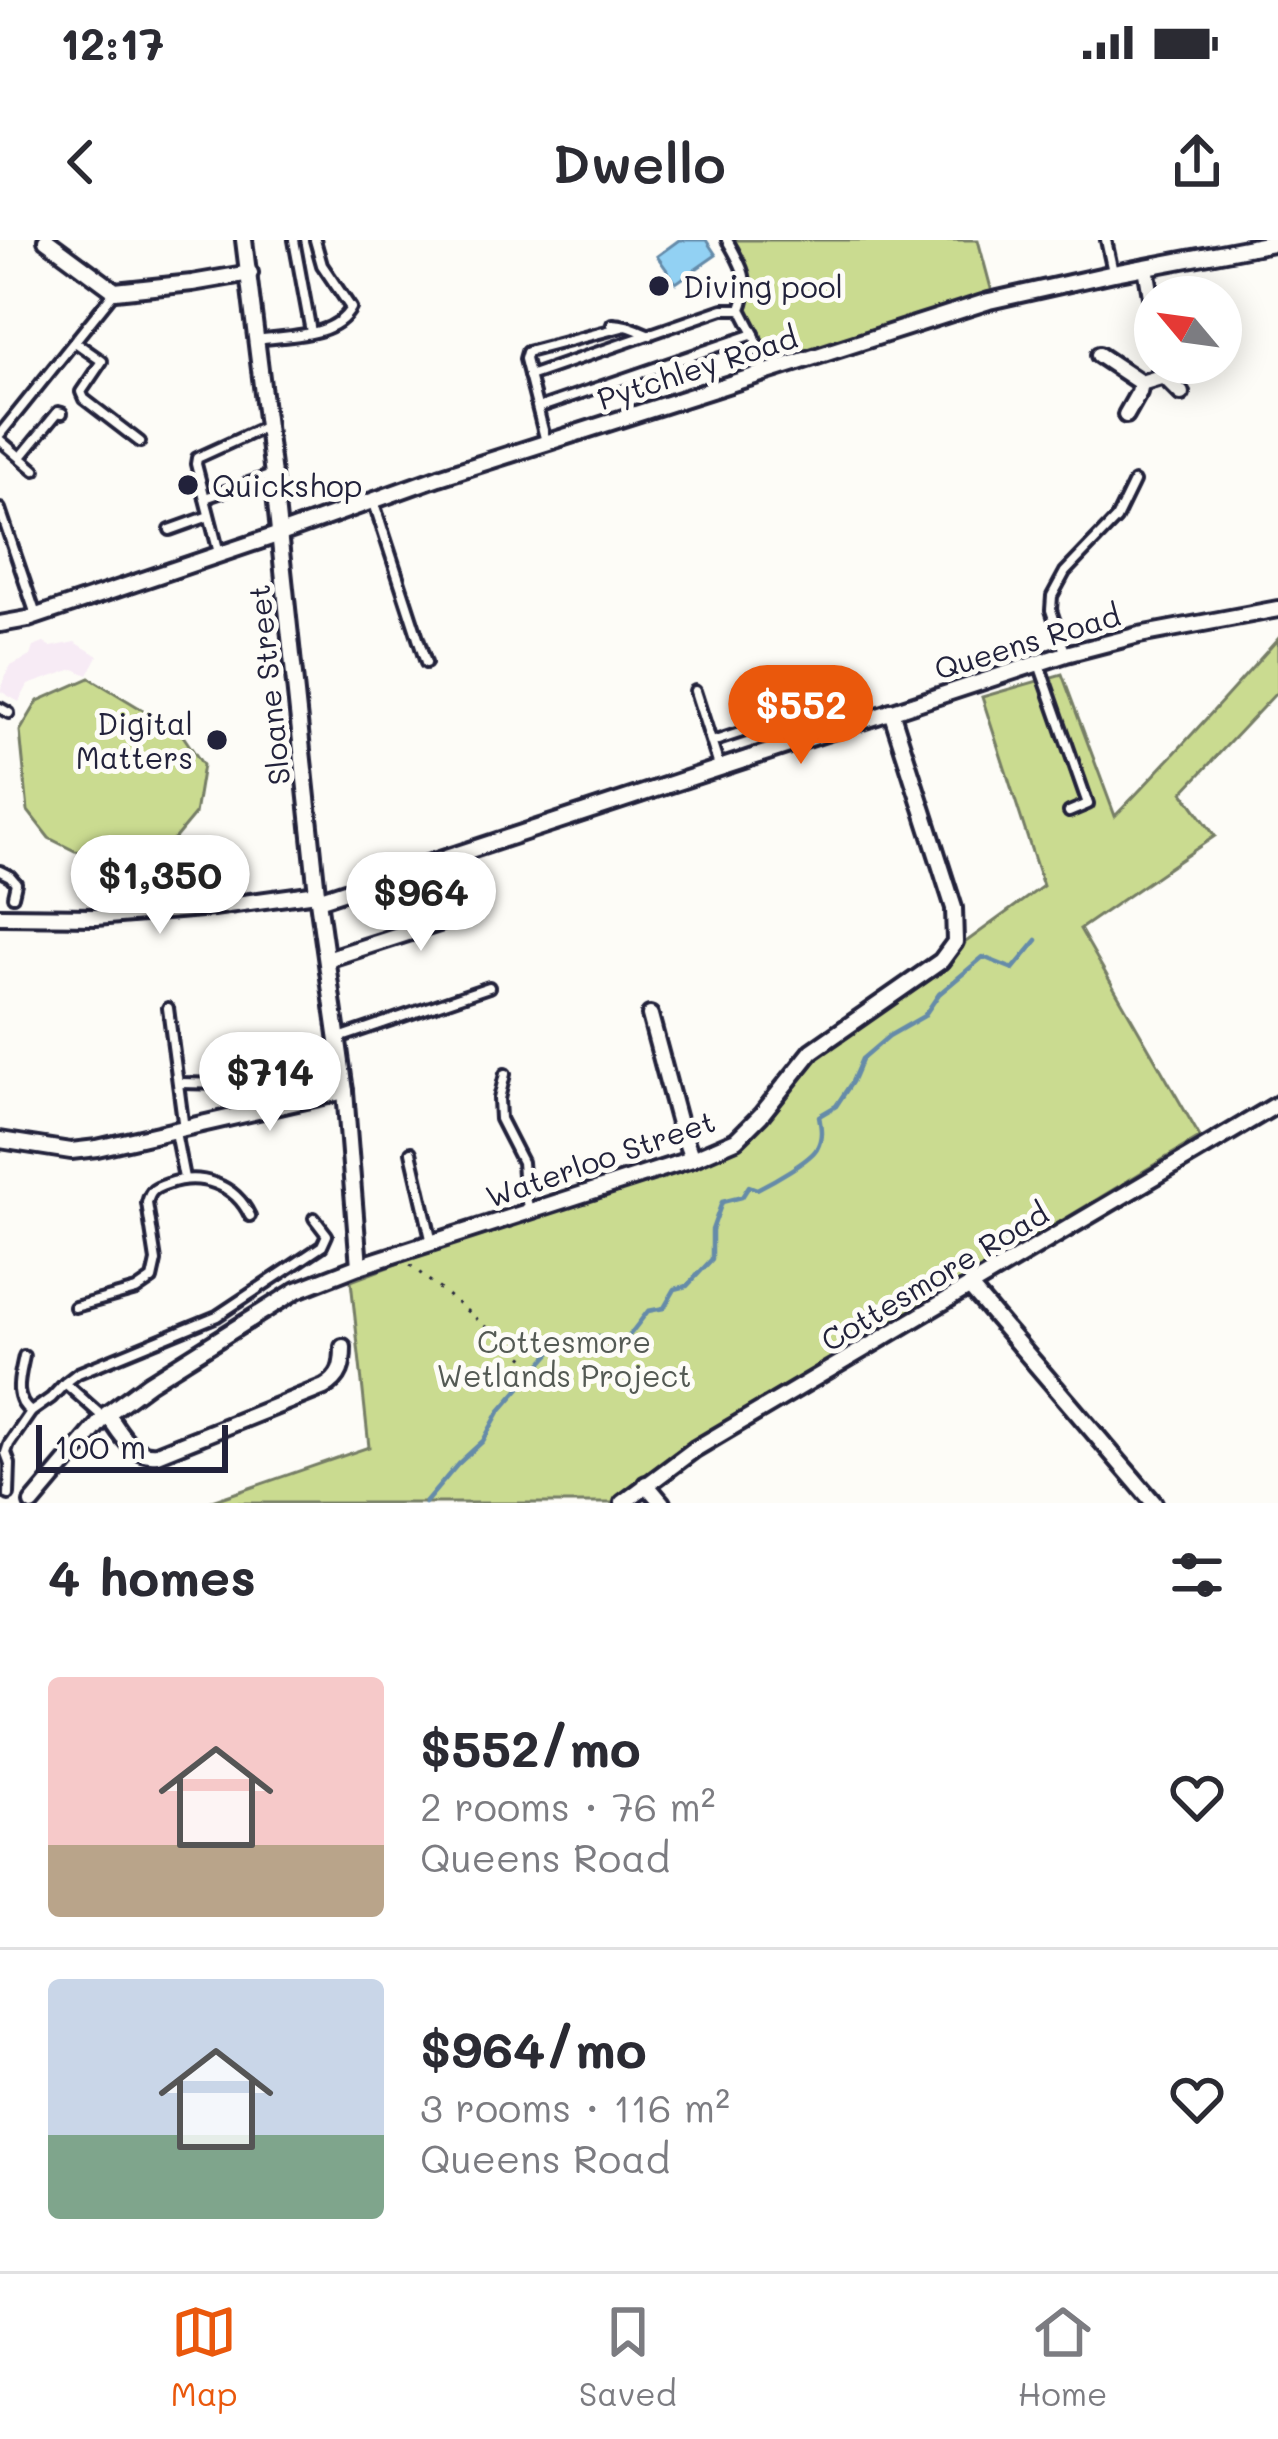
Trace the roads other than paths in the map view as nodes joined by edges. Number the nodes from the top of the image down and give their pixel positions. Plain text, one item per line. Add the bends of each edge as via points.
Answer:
1 (46, 240) edge
2 (244, 240) edge
3 (294, 240) edge
4 (314, 240) edge
5 (728, 240) edge
6 (1106, 240) edge
7 (1278, 242) edge
8 (1248, 244) edge
9 (1146, 267) junction
10 (250, 273) junction
11 (1114, 273) junction
12 (1148, 276) edge
13 (115, 291) junction
14 (741, 309) junction
15 (311, 332) junction
16 (754, 334) junction
17 (650, 335) junction
18 (257, 340) junction
19 (75, 342) junction
20 (1099, 355) dead end
21 (766, 374) junction
22 (529, 376) junction
23 (1134, 378) edge
24 (1141, 384) edge
25 (1174, 384) edge
26 (1181, 393) dead end
27 (538, 408) junction
28 (62, 412) dead end
29 (1126, 415) dead end
30 (267, 426) junction
31 (0, 437) edge
32 (140, 442) dead end
33 (546, 443) junction
34 (20, 457) junction
35 (35, 470) dead end
36 (273, 475) junction
37 (1134, 482) dead end
38 (205, 498) junction
39 (373, 500) junction
40 (0, 509) edge
41 (209, 516) junction
42 (170, 530) dead end
43 (280, 534) junction
44 (220, 554) junction
45 (1278, 609) edge
46 (36, 616) junction
47 (0, 624) edge
48 (1066, 654) junction
49 (426, 662) dead end
50 (1038, 663) junction
51 (695, 691) dead end
52 (891, 711) junction
53 (770, 723) dead end
54 (712, 742) junction
55 (719, 768) junction
56 (1069, 812) dead end
57 (0, 872) edge
58 (13, 896) dead end
59 (317, 896) junction
60 (473, 911) dead end
61 (0, 916) edge
62 (327, 959) junction
63 (489, 987) dead end
64 (168, 1008) dead end
65 (650, 1015) dead end
66 (338, 1039) junction
67 (506, 1074) dead end
68 (294, 1076) dead end
69 (179, 1083) junction
70 (345, 1091) junction
71 (1278, 1104) edge
72 (180, 1130) junction
73 (0, 1140) edge
74 (411, 1152) dead end
75 (692, 1159) junction
76 (184, 1178) junction
77 (529, 1210) junction
78 (250, 1216) dead end
79 (314, 1218) dead end
80 (432, 1245) junction
81 (359, 1266) junction
82 (969, 1286) junction
83 (75, 1306) dead end
84 (343, 1347) dead end
85 (24, 1356) dead end
86 (65, 1383) junction
87 (31, 1412) junction
88 (106, 1416) junction
89 (646, 1484) junction
90 (9, 1496) dead end
91 (32, 1503) edge
92 (622, 1503) edge
93 (662, 1503) edge
94 (1154, 1503) edge

1 - 13 street
2 - 10 street, Sloane Street
3 - 15 lane
4 - 15 lane via 350,308 340,323
5 - 14 lane via 746,278
6 - 11 lane
7 - 8 street, Pytchley Road
8 - 9 street, Pytchley Road
9 - 11 street, Pytchley Road
9 - 12 street
10 - 13 street
10 - 18 street, Sloane Street
11 - 21 street, Pytchley Road via 988,301
13 - 19 lane
14 - 16 lane
14 - 17 lane
15 - 18 lane
16 - 21 lane
16 - 27 lane
17 - 22 lane
17 - 22 lane via 626,326 527,352
18 - 30 street, Sloane Street
19 - 31 lane
19 - 32 lane via 102,361 84,399
20 - 23 street
21 - 33 street, Pytchley Road
22 - 27 lane
24 - 29 street
25 - 26 street
27 - 33 lane
28 - 34 lane
30 - 36 street, Sloane Street
30 - 38 lane via 197,458
31 - 34 lane
33 - 39 street, Pytchley Road
34 - 35 lane
36 - 38 lane
36 - 43 street, Sloane Street
37 - 48 lane via 1116,520 1052,596
38 - 41 lane
39 - 43 street, Pytchley Road
39 - 49 lane
40 - 46 lane
41 - 42 lane
41 - 44 lane
43 - 44 street, Pytchley Road
43 - 59 street, Sloane Street
44 - 46 street, Pytchley Road
45 - 48 street, Queens Road
46 - 47 street, Pytchley Road
48 - 50 street, Queens Road
50 - 52 street, Queens Road
50 - 56 lane via 1088,804
51 - 54 lane
52 - 55 street, Queens Road
52 - 75 street, Waterloo Street via 954,908 952,948 812,1051 736,1140
53 - 54 lane
54 - 55 lane
55 - 59 street, Queens Road
57 - 58 lane via 16,883
59 - 61 street, Queens Road via 96,917
59 - 62 street, Sloane Street
60 - 62 street
62 - 66 street, Sloane Street
63 - 66 lane
64 - 69 lane
65 - 75 street
66 - 70 street, Sloane Street
67 - 77 lane via 500,1119 522,1162
68 - 69 lane
69 - 72 lane
70 - 72 street
70 - 81 street, Sloane Street
71 - 82 street, Cottesmore Road
72 - 73 street via 71,1151
72 - 76 lane
74 - 80 lane
75 - 77 street, Waterloo Street
76 - 78 lane via 224,1187
76 - 83 lane via 147,1198 152,1279
77 - 80 street, Waterloo Street
79 - 86 lane via 327,1235 322,1246 252,1293 199,1326
80 - 81 street, Waterloo Street
81 - 88 street, Waterloo Street via 297,1290
82 - 89 street, Cottesmore Road
82 - 94 street
84 - 88 street via 341,1370 325,1387 158,1454 134,1449
85 - 87 lane via 19,1398
86 - 87 lane
86 - 88 lane
87 - 90 lane via 8,1444
88 - 91 street, Waterloo Street
89 - 92 street, Cottesmore Road
89 - 93 street

